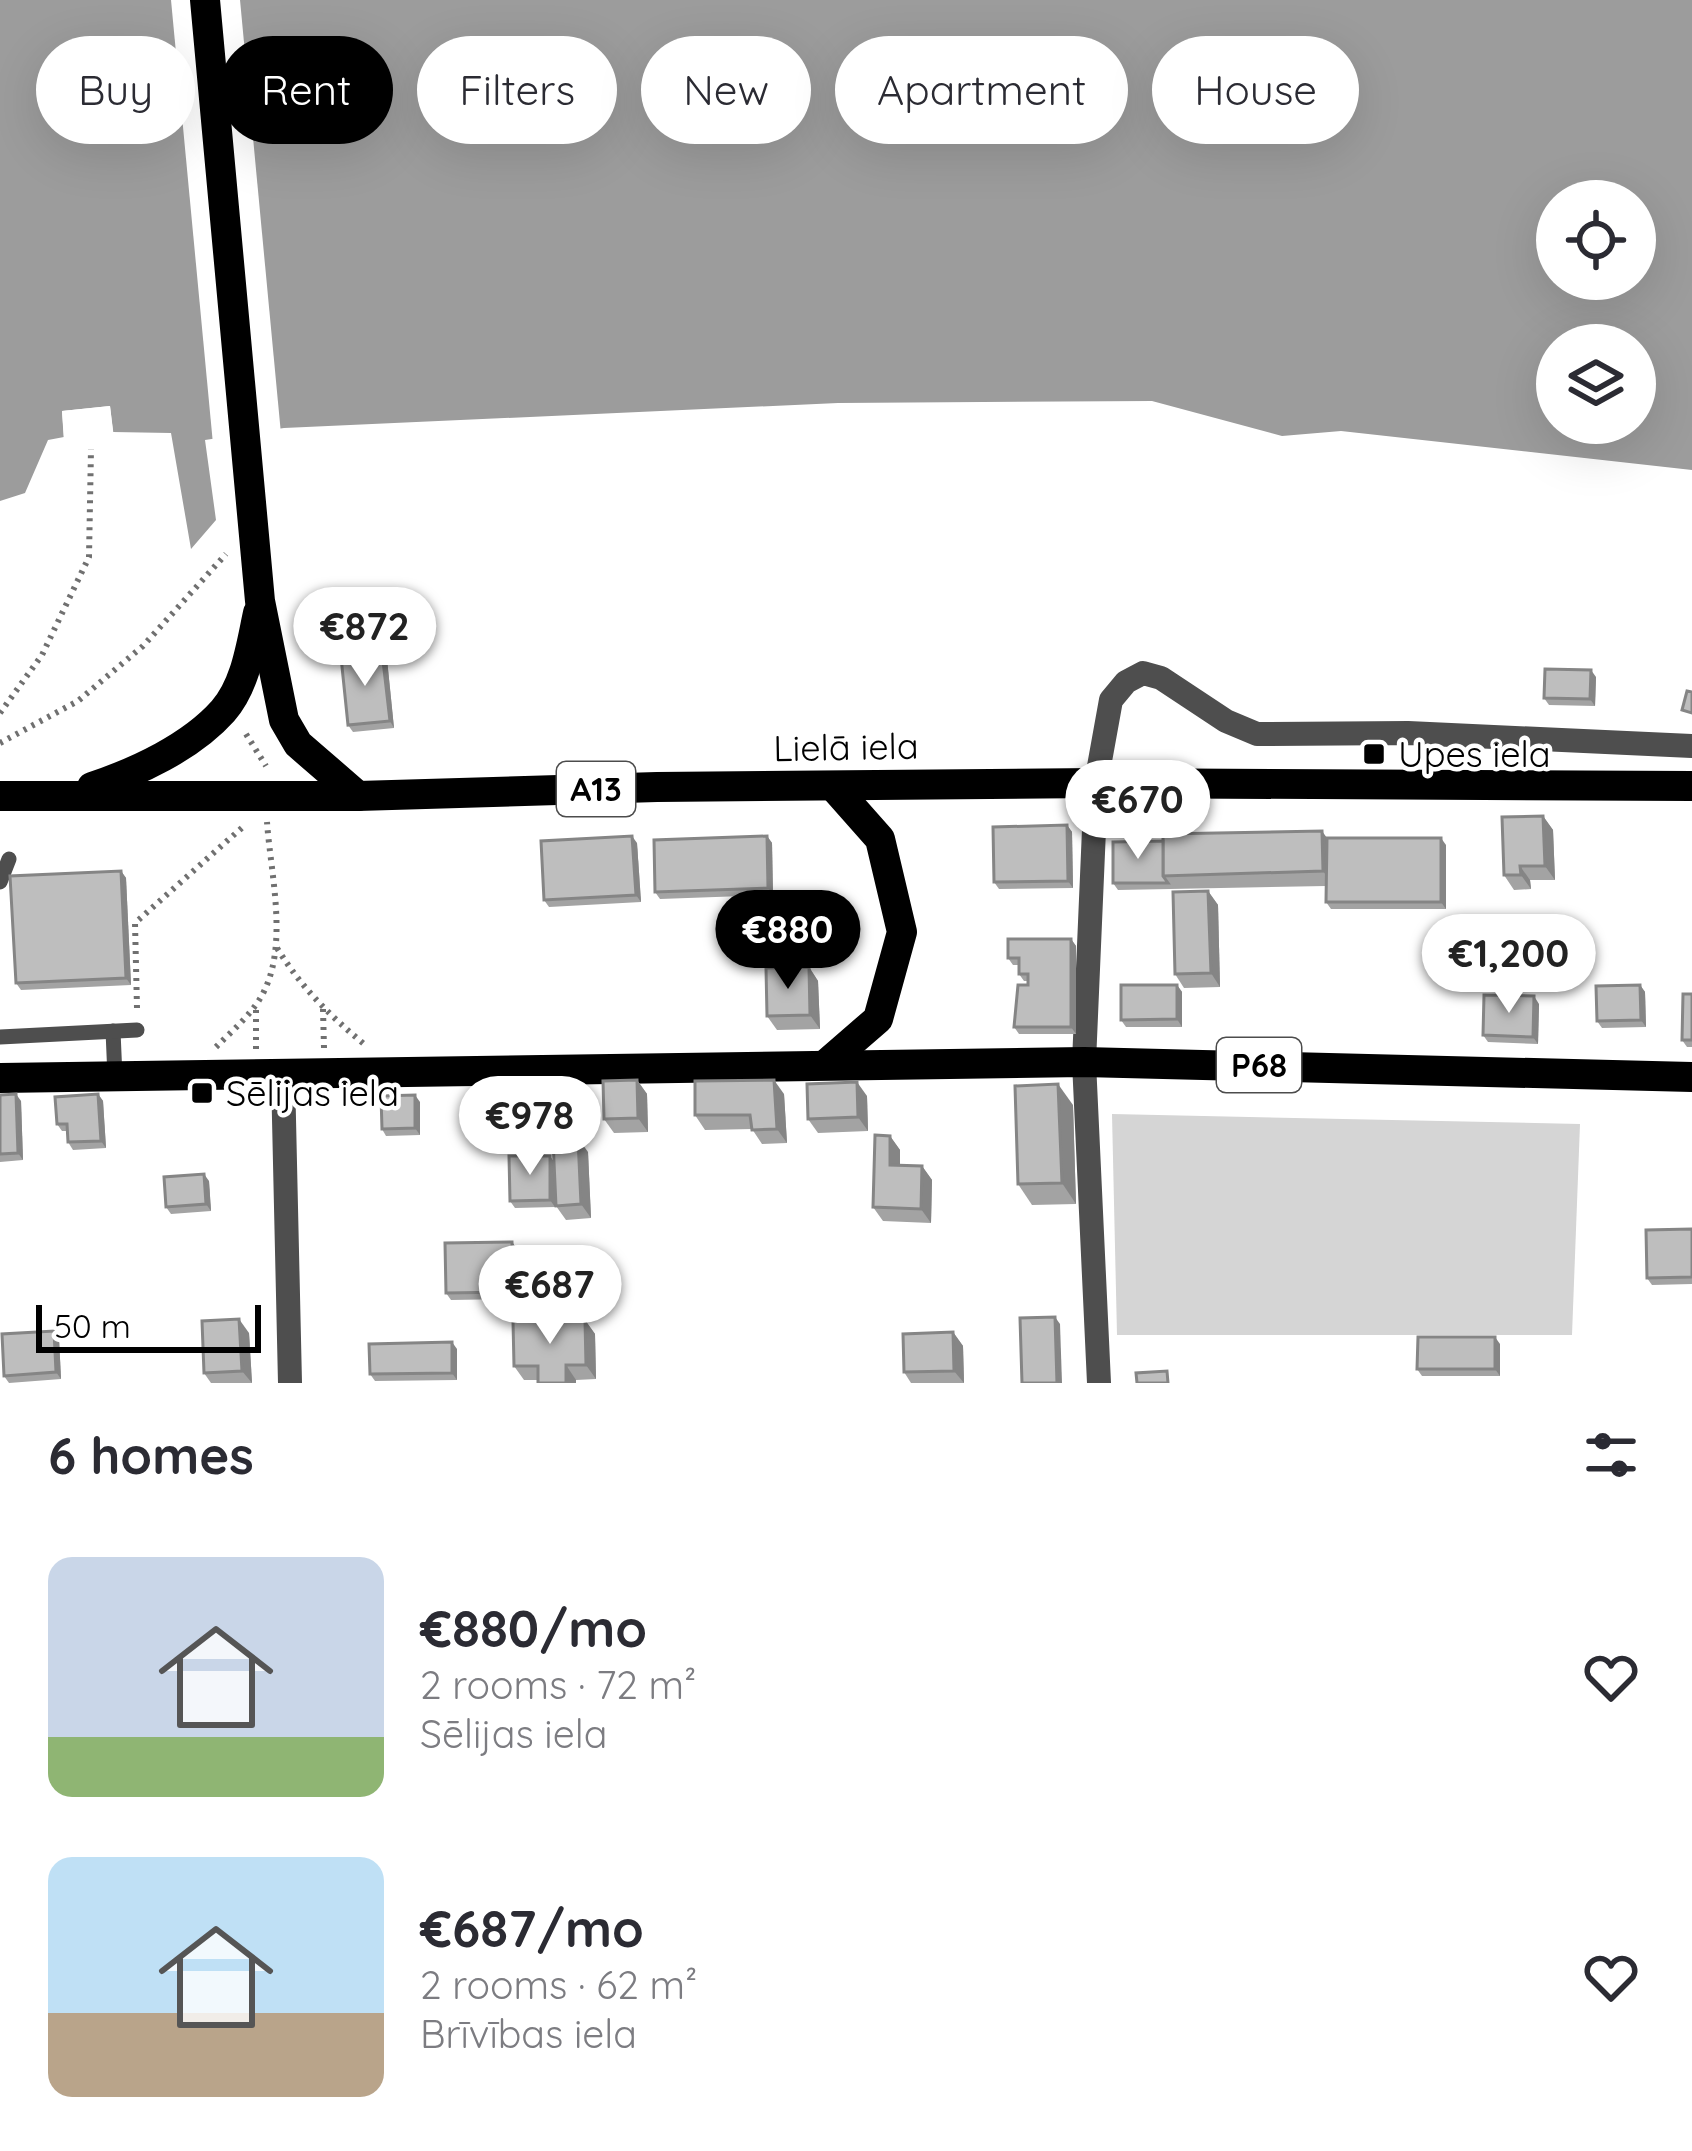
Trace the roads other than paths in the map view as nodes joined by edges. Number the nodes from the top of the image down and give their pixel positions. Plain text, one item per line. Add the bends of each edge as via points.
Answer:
1 (205, 0) edge
2 (260, 601) junction
3 (1692, 746) edge
4 (1096, 783) junction
5 (1692, 786) edge
6 (834, 788) junction
7 (0, 796) edge
8 (67, 796) junction
9 (358, 796) junction
10 (9, 859) dead end
11 (0, 882) edge
12 (137, 1030) road end
13 (113, 1031) junction
14 (0, 1037) edge
15 (1084, 1062) junction
16 (826, 1064) junction
17 (284, 1075) junction
18 (115, 1077) junction
19 (1692, 1077) edge
20 (0, 1078) edge
21 (290, 1383) edge
22 (1099, 1383) edge

1 - 2 main road
2 - 8 main road via 247,666 224,710 125,776
2 - 9 main road via 284,720 298,744
3 - 4 street via 1257,734 1143,673 1111,700
4 - 5 main road, Lielā iela
4 - 6 main road, Lielā iela
4 - 15 street
6 - 9 main road, Lielā iela / A13
6 - 16 main road via 880,839 902,932 878,1019
7 - 8 main road, Lielā iela
8 - 9 main road, Lielā iela
10 - 11 lane
12 - 13 lane
13 - 14 lane
13 - 18 lane
15 - 16 main road, P68
15 - 19 main road, P68
15 - 22 street
16 - 17 main road
17 - 18 main road
17 - 21 street
18 - 20 main road

